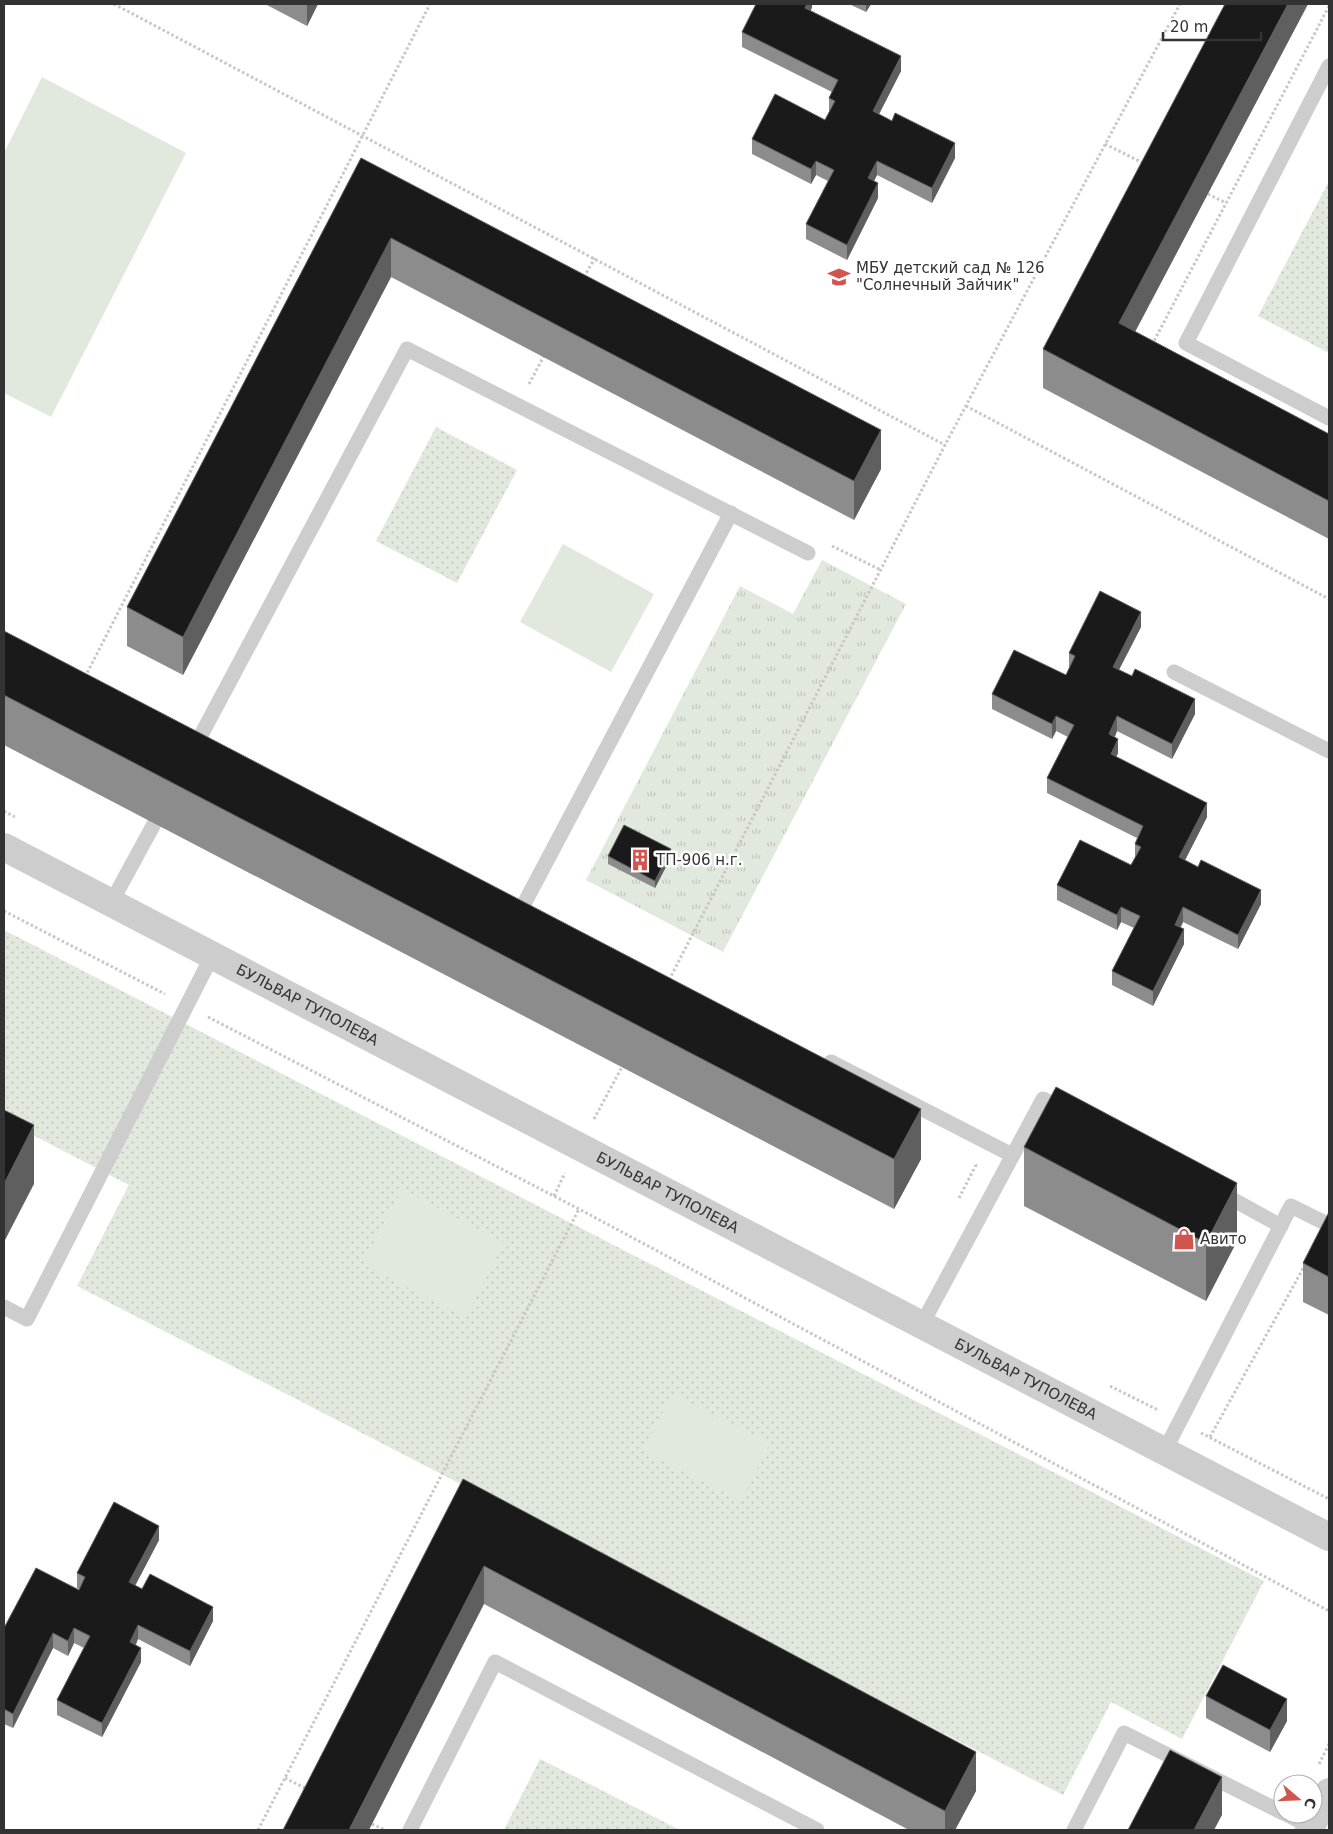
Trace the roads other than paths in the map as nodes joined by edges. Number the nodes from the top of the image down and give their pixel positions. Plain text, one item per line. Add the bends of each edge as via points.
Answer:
1 (1329, 66) edge
2 (1329, 418) edge
3 (731, 513) junction
4 (808, 553) dead end
5 (1174, 672) dead end
6 (192, 734) junction
7 (217, 746) edge
8 (1329, 751) edge
9 (184, 767) edge
10 (154, 824) edge
11 (4, 847) edge
12 (111, 903) junction
13 (541, 913) edge
14 (212, 956) junction
15 (819, 1056) edge
16 (1078, 1117) edge
17 (1012, 1155) junction
18 (1210, 1188) edge
19 (1329, 1225) edge
20 (1281, 1226) junction
21 (4, 1307) edge
22 (921, 1326) junction
23 (1164, 1452) junction
24 (1329, 1537) edge
25 (1329, 1792) edge
26 (1273, 1807) edge
27 (1310, 1829) edge
28 (410, 1830) edge
29 (817, 1830) edge
30 (1074, 1830) edge

1 - 2 lane via 1186,343
3 - 4 lane
3 - 6 lane via 407,349
3 - 13 lane via 519,902
5 - 8 lane
6 - 7 lane
6 - 9 lane
10 - 12 lane
11 - 12 street, БУЛЬВАР ТУПОЛЕВА
12 - 14 street, БУЛЬВАР ТУПОЛЕВА
14 - 21 lane via 27,1319
14 - 22 street, БУЛЬВАР ТУПОЛЕВА
15 - 17 lane
16 - 17 lane via 1043,1098
17 - 22 lane
18 - 20 lane
19 - 20 lane via 1291,1206
20 - 23 lane
22 - 23 street, БУЛЬВАР ТУПОЛЕВА
23 - 24 street, БУЛЬВАР ТУПОЛЕВА
25 - 27 street
26 - 30 lane via 1124,1732
28 - 29 lane via 495,1662

